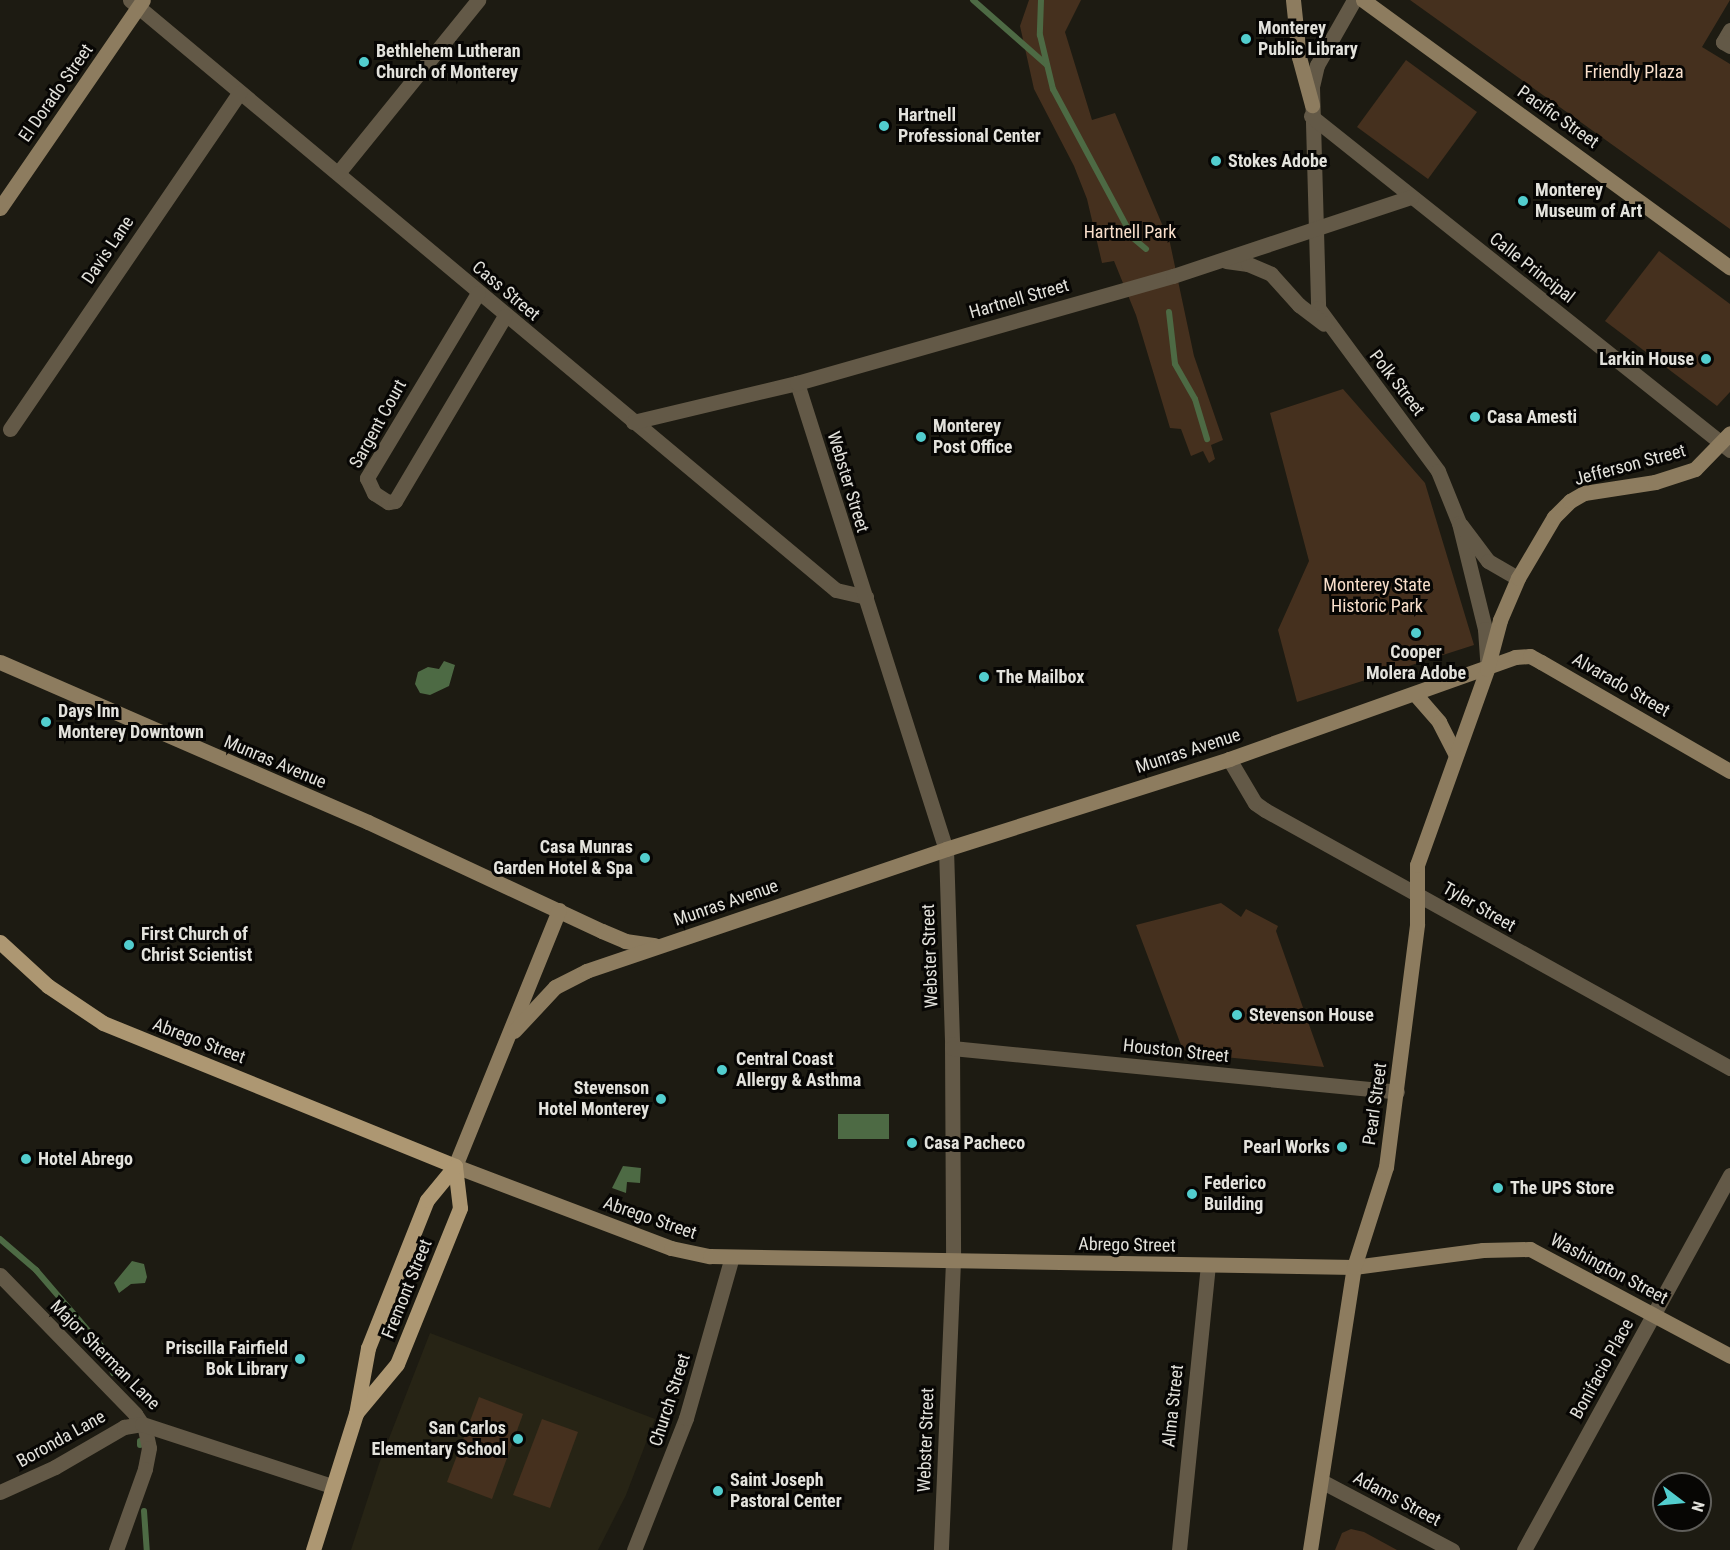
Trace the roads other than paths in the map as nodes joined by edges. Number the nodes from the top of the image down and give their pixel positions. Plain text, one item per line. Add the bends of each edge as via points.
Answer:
1 (478, 0) edge
2 (1293, 0) edge
3 (1354, 0) edge
4 (1363, 0) edge
5 (138, 2) edge
6 (239, 93) junction
7 (1311, 111) junction
8 (338, 173) junction
9 (1412, 197) junction
10 (0, 208) edge
11 (1313, 230) junction
12 (1223, 261) junction
13 (1730, 268) edge
14 (478, 293) junction
15 (505, 316) junction
16 (1329, 327) junction
17 (797, 383) junction
18 (633, 422) junction
19 (10, 429) dead end
20 (1727, 442) edge
21 (1459, 523) junction
22 (1518, 578) junction
23 (866, 597) junction
24 (0, 662) edge
25 (1487, 669) junction
26 (1415, 694) junction
27 (1455, 753) junction
28 (1229, 759) junction
29 (1730, 771) edge
30 (946, 849) junction
31 (1417, 894) junction
32 (559, 910) junction
33 (0, 942) edge
34 (658, 946) junction
35 (506, 1041) junction
36 (952, 1048) junction
37 (1730, 1068) edge
38 (1397, 1092) junction
39 (455, 1166) junction
40 (1730, 1175) edge
41 (732, 1257) junction
42 (953, 1261) junction
43 (1208, 1265) junction
44 (1354, 1267) junction
45 (0, 1275) edge
46 (1654, 1316) junction
47 (1730, 1356) edge
48 (356, 1414) junction
49 (142, 1424) junction
50 (1323, 1482) junction
51 (332, 1486) junction
52 (0, 1492) edge
53 (116, 1550) edge
54 (313, 1550) edge
55 (634, 1550) edge
56 (940, 1550) edge
57 (1179, 1550) edge
58 (1310, 1550) edge
59 (1452, 1550) edge
60 (1524, 1550) edge

1 - 8 street
2 - 7 street via 1299,57
3 - 7 street, Polk Street via 1317,65
4 - 13 street, Pacific Street
5 - 6 street, Cass Street
5 - 10 street, El Dorado Street
6 - 8 street, Cass Street
6 - 19 street, Davis Lane
7 - 9 street, Calle Principal
7 - 11 street, Polk Street
8 - 14 street, Cass Street
9 - 11 street, Hartnell Street
9 - 20 street, Calle Principal
11 - 12 street, Hartnell Street
11 - 16 street, Polk Street via 1318,308
12 - 16 street via 1248,264 1271,274 1299,305
12 - 17 street, Hartnell Street
14 - 15 street, Cass Street
14 - 15 street, Sargent Court via 367,478 374,493 388,502 396,501
15 - 18 street, Cass Street
16 - 21 street, Polk Street via 1425,449
17 - 18 street, Hartnell Street
17 - 23 street, Webster Street
18 - 23 street, Cass Street via 836,590
20 - 22 street, Jefferson Street via 1685,474 1584,493 1570,501 1554,517
21 - 22 street via 1488,561
21 - 25 street, Polk Street via 1485,629
22 - 25 street, Jefferson Street via 1500,620
23 - 30 street, Webster Street
24 - 32 street, Munras Avenue
25 - 26 street, Munras Avenue
25 - 27 street, Pearl Street
25 - 29 street, Alvarado Street via 1515,657 1530,656
26 - 27 street via 1439,722
26 - 28 street, Munras Avenue
27 - 31 street, Pearl Street via 1417,865
28 - 30 street, Munras Avenue
28 - 31 street, Tyler Street via 1255,803
30 - 34 street, Munras Avenue
30 - 36 street, Webster Street
31 - 37 street, Tyler Street
31 - 38 street, Pearl Street
32 - 34 street, Munras Avenue via 625,940
32 - 35 street, Fremont Street
33 - 39 main road, Abrego Street via 48,986 103,1023
34 - 35 street, Fremont Street via 564,981 544,996
35 - 39 street, Fremont Street
36 - 38 street, Houston Street
36 - 42 street, Webster Street
38 - 44 street, Pearl Street via 1386,1167
39 - 41 street, Abrego Street via 671,1248
39 - 48 main road, Fremont Street via 427,1200 376,1326
39 - 48 main road, Fremont Street via 460,1208 397,1364
40 - 46 street, Bonifacio Place
41 - 42 street, Abrego Street
41 - 55 street, Church Street via 686,1418
42 - 43 street, Abrego Street
42 - 56 street, Webster Street
43 - 44 street, Abrego Street
43 - 57 street, Alma Street
44 - 46 street, Washington Street via 1483,1250 1530,1249
44 - 50 street, Pearl Street
45 - 49 street, Major Sherman Lane
46 - 47 street, Washington Street
46 - 60 street, Bonifacio Place
48 - 51 main road, Fremont Street
49 - 51 street, Major Sherman Lane
49 - 52 street, Boronda Lane via 124,1427 55,1467
49 - 53 street via 148,1458
50 - 58 street, Pearl Street
50 - 59 street, Adams Street
51 - 54 main road, Fremont Street

